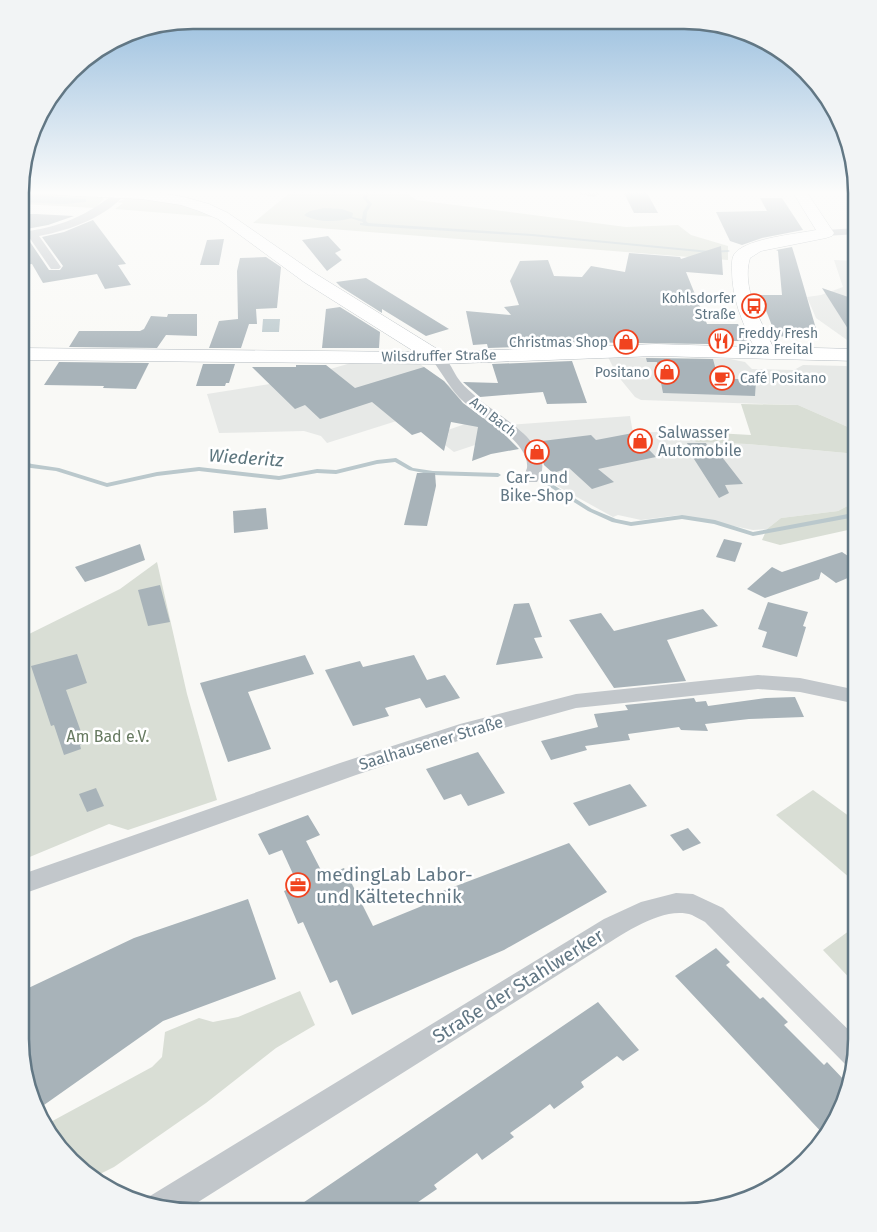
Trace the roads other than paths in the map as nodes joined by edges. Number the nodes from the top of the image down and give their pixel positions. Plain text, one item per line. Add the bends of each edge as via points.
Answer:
1 (39, 248) edge
2 (269, 248) edge
3 (754, 248) edge
4 (55, 267) dead end
5 (29, 354) edge
6 (767, 354) junction
7 (848, 355) edge
8 (438, 358) junction
9 (531, 478) dead end
10 (848, 695) edge
11 (29, 882) edge
12 (848, 1048) edge
13 (170, 1202) edge

1 - 4 street
2 - 8 street
3 - 6 street via 742,255 740,262 743,299
5 - 8 street, Wilsdruffer Straße
6 - 7 street, Wilsdruffer Straße
6 - 8 street, Wilsdruffer Straße via 656,350
8 - 9 street, Am Bach via 470,400 530,449 536,460 536,471
10 - 11 street, Saalhausener Straße via 800,685 758,682 570,702 460,732 348,768
12 - 13 street, Straße der Stahlwerker via 714,915 691,904 662,905 635,915 590,941

